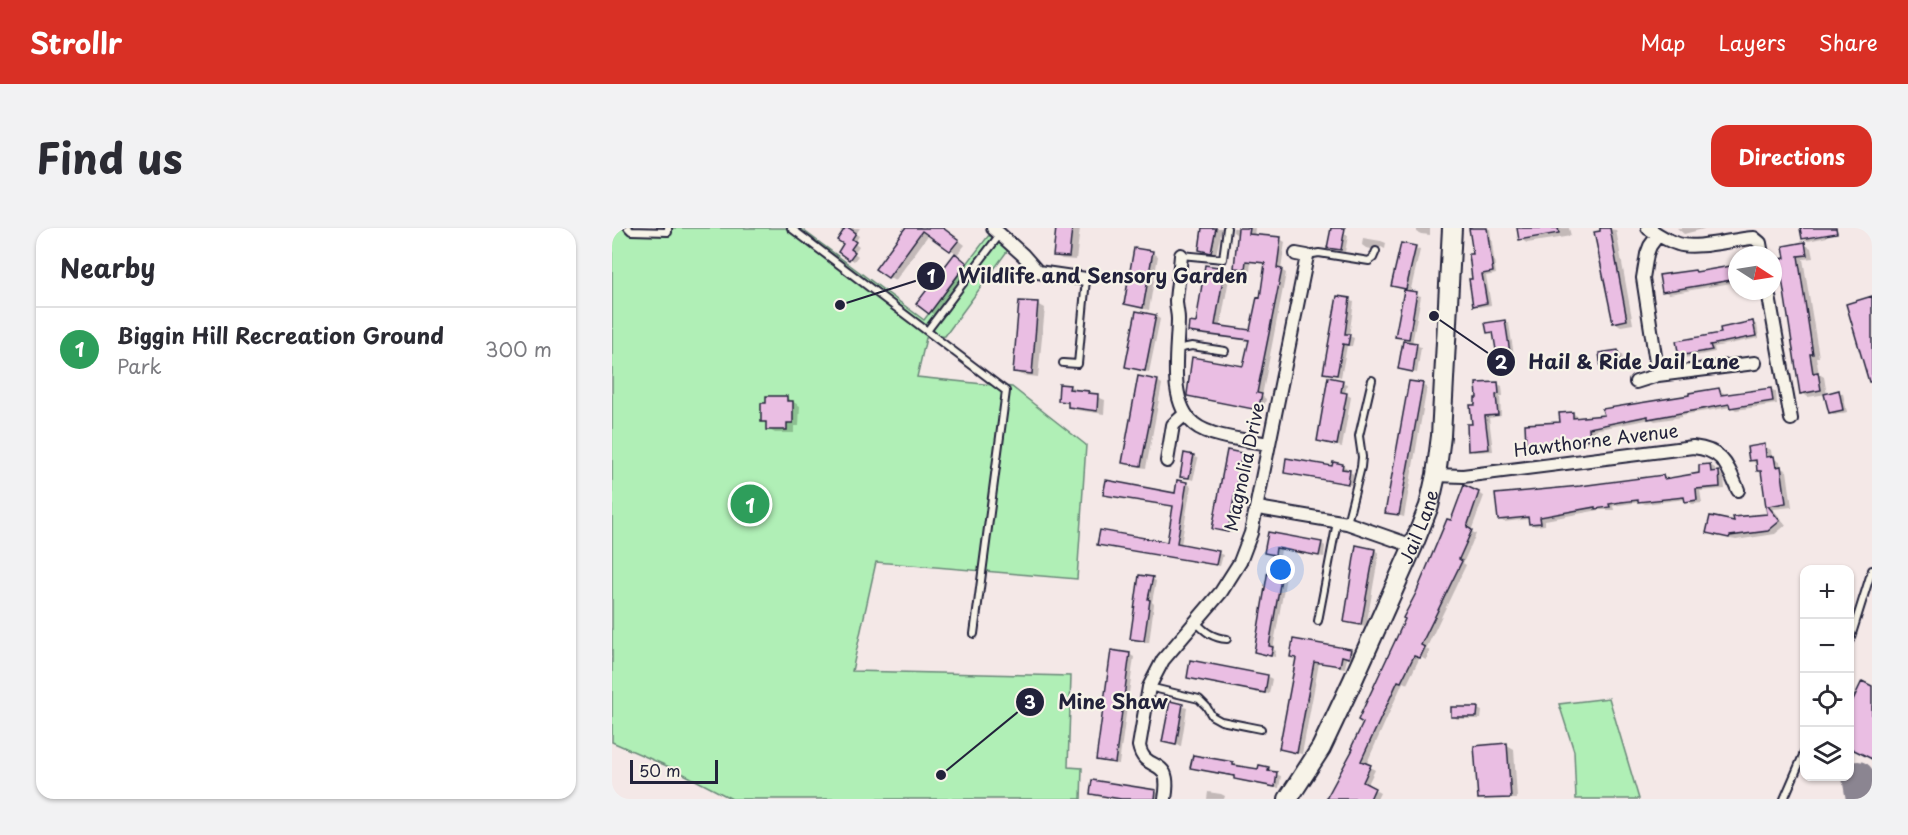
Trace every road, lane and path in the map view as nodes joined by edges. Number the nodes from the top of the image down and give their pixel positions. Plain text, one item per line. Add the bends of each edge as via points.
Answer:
1 (628, 228) edge
2 (668, 228) edge
3 (791, 228) edge
4 (1227, 228) edge
5 (1452, 228) edge
6 (997, 231) edge
7 (1653, 231) edge
8 (1760, 246) edge
9 (1376, 251) dead end
10 (1182, 255) joint
11 (1301, 255) joint
12 (1086, 279) joint
13 (1770, 300) edge
14 (927, 331) junction
15 (1175, 350) junction
16 (1225, 351) dead end
17 (1063, 363) dead end
18 (1755, 363) dead end
19 (1658, 375) junction
20 (1372, 380) dead end
21 (1636, 382) dead end
22 (1185, 414) junction
23 (1791, 420) dead end
24 (1269, 444) junction
25 (1167, 461) dead end
26 (1436, 475) junction
27 (1738, 490) dead end
28 (1257, 508) junction
29 (1342, 523) junction
30 (1413, 546) junction
31 (1872, 570) edge
32 (1318, 621) dead end
33 (1196, 622) junction
34 (1854, 627) edge
35 (974, 634) dead end
36 (1227, 639) dead end
37 (1149, 687) junction
38 (1261, 729) dead end
39 (1800, 762) edge
40 (1165, 799) edge
41 (1288, 799) edge
42 (1784, 799) edge

1 - 2 lane via 668,232
3 - 14 lane
4 - 10 lane via 1223,259
5 - 26 street, Jail Lane
6 - 12 street via 1038,272
6 - 14 lane
7 - 8 street via 1677,244 1756,239
7 - 19 street via 1643,278
9 - 11 lane via 1369,261 1319,253
10 - 15 street
11 - 24 street, Magnolia Drive
12 - 17 lane via 1078,364
13 - 23 street
14 - 35 lane via 1006,391
15 - 16 lane via 1192,346
15 - 22 street via 1178,394
18 - 19 street
19 - 21 street
20 - 29 lane via 1359,436 1361,467
22 - 24 street via 1210,432
22 - 25 street via 1173,425
24 - 28 street, Magnolia Drive
26 - 27 street, Hawthorne Avenue via 1463,476 1693,447 1720,456
26 - 30 street, Jail Lane
28 - 29 street
28 - 33 street, Magnolia Drive via 1240,562
29 - 30 street
29 - 32 lane
30 - 41 street, Jail Lane via 1321,748
31 - 34 lane
33 - 36 lane via 1211,635
33 - 37 street, Magnolia Drive via 1163,660
37 - 38 lane via 1198,699 1221,721
37 - 40 street, Magnolia Drive via 1139,746 1146,760 1165,773
39 - 42 lane

